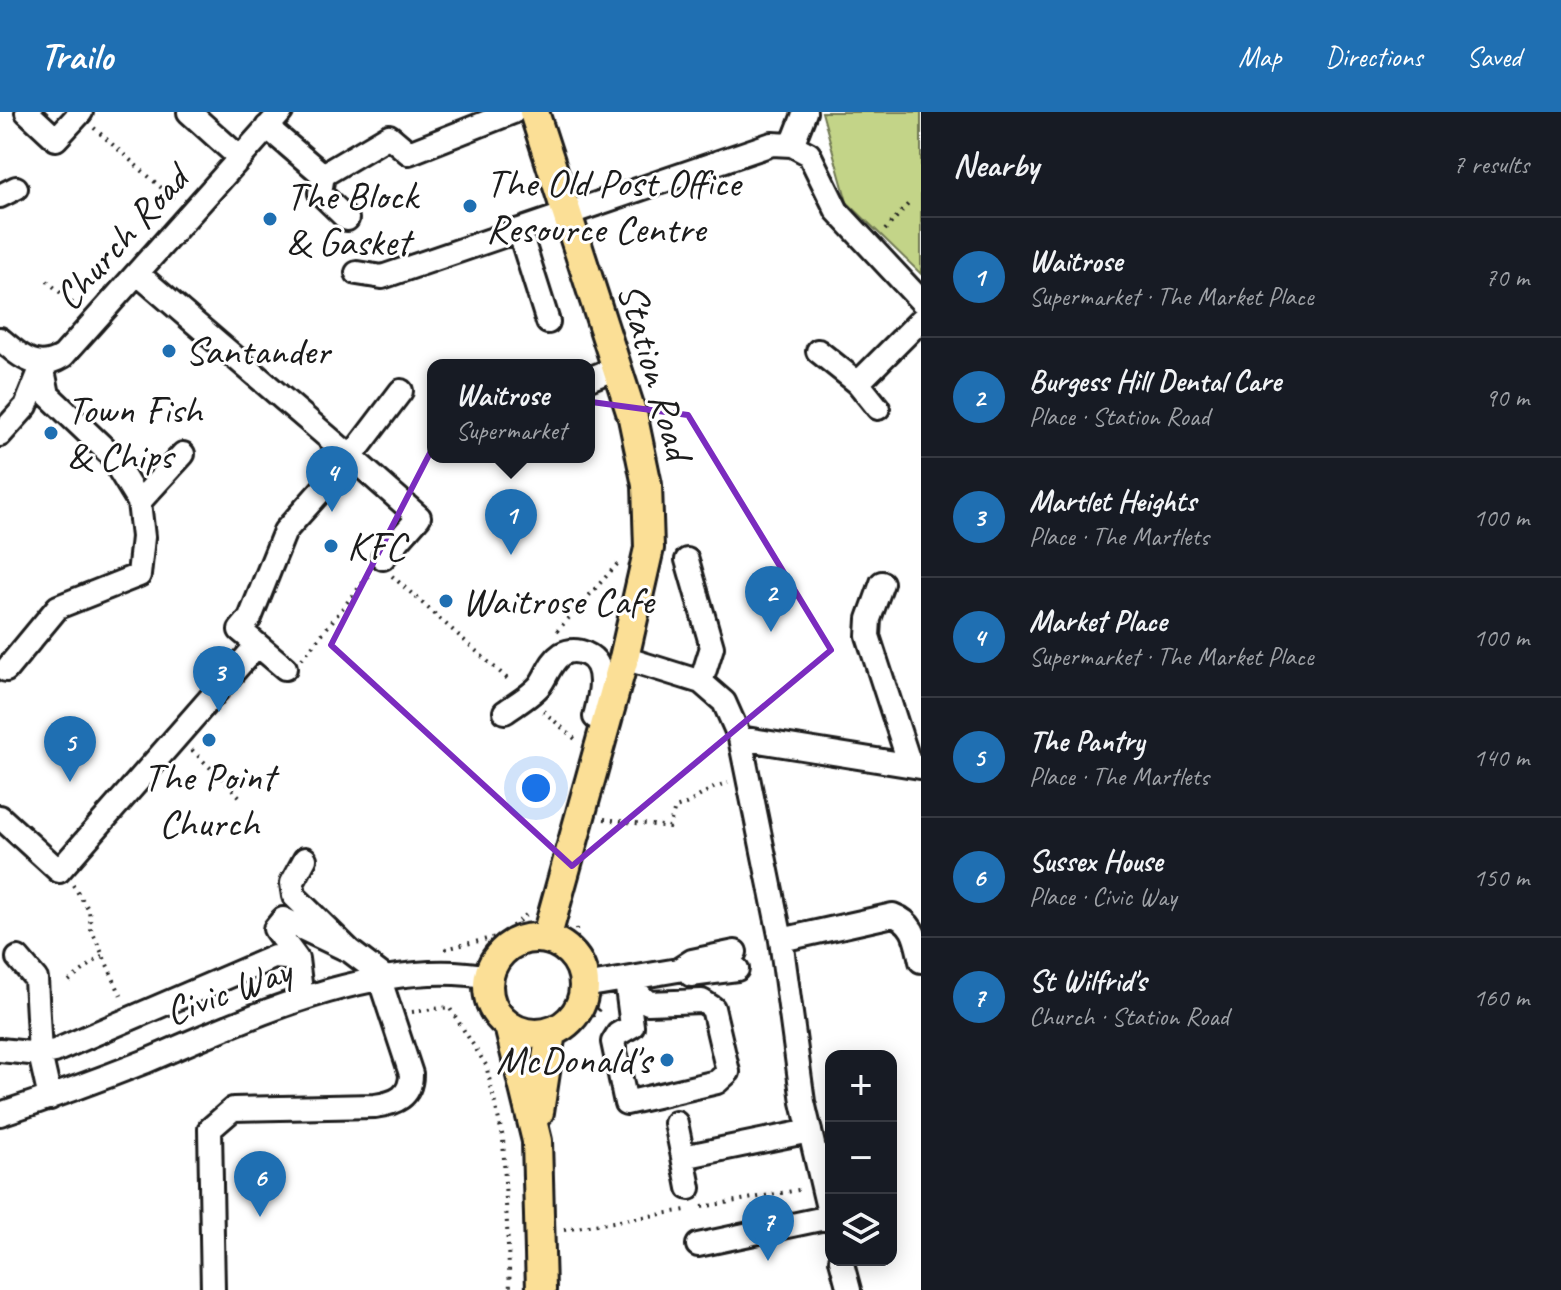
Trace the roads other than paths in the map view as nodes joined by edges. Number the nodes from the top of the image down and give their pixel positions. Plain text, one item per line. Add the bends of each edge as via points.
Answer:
1 (27, 112) edge
2 (189, 112) edge
3 (513, 112) edge
4 (534, 112) edge
5 (805, 112) edge
6 (80, 113) edge
7 (274, 120) edge
8 (792, 145) junction
9 (240, 158) junction
10 (323, 175) junction
11 (567, 216) junction
12 (347, 219) dead end
13 (519, 230) junction
14 (357, 273) dead end
15 (138, 274) junction
16 (921, 301) edge
17 (921, 320) edge
18 (548, 322) dead end
19 (0, 339) edge
20 (818, 351) dead end
21 (42, 365) junction
22 (616, 368) junction
23 (595, 377) edge
24 (858, 383) junction
25 (401, 391) dead end
26 (878, 408) dead end
27 (0, 435) edge
28 (183, 454) dead end
29 (351, 457) junction
30 (139, 502) junction
31 (687, 560) dead end
32 (381, 561) road end
33 (882, 583) dead end
34 (257, 645) junction
35 (624, 658) junction
36 (285, 668) road end
37 (6, 670) dead end
38 (701, 682) junction
39 (505, 712) dead end
40 (740, 738) junction
41 (915, 766) edge
42 (588, 784) junction
43 (0, 817) edge
44 (305, 859) dead end
45 (546, 939) junction
46 (781, 940) junction
47 (350, 951) junction
48 (18, 958) dead end
49 (297, 959) junction
50 (736, 960) dead end
51 (921, 961) edge
52 (489, 977) junction
53 (589, 977) junction
54 (384, 980) junction
55 (626, 980) junction
56 (302, 999) junction
57 (509, 1026) junction
58 (563, 1034) junction
59 (0, 1050) edge
60 (40, 1054) junction
61 (50, 1098) junction
62 (0, 1114) edge
63 (676, 1123) dead end
64 (810, 1131) junction
65 (537, 1141) junction
66 (683, 1157) junction
67 (689, 1188) dead end
68 (825, 1197) edge
69 (825, 1220) edge
70 (698, 1245) dead end
71 (843, 1266) edge
72 (213, 1290) edge
73 (541, 1290) edge
74 (849, 1290) edge

1 - 6 street via 56,139
2 - 9 street
3 - 10 street via 409,153 389,136
4 - 11 main road, Station Road
5 - 8 street
7 - 9 street, Church Road
7 - 10 street
8 - 11 street via 772,144
8 - 16 street via 809,154 837,211
9 - 15 street, Church Road
10 - 12 street via 320,193
11 - 13 street
11 - 22 main road, Station Road
13 - 14 street via 382,277
13 - 18 street
15 - 21 street, Church Road via 63,356
15 - 29 street
17 - 24 street
19 - 21 street, Church Road via 24,360
20 - 24 street
21 - 27 street via 26,406
21 - 30 street via 48,395 109,453
22 - 23 street
22 - 35 main road, Station Road via 647,485 649,548
24 - 26 street
25 - 29 street
28 - 30 street
29 - 32 street via 419,517
29 - 34 street via 285,531 250,618 240,630
30 - 37 street via 139,575 58,607
31 - 38 street via 712,647
33 - 41 street via 868,636
34 - 36 street
34 - 43 street via 59,871
35 - 38 street
35 - 42 main road, Station Road
38 - 40 street via 724,702
39 - 42 street via 518,689 539,686 565,652 593,657 601,692 583,766
40 - 41 street
40 - 46 street
42 - 45 main road, Station Road
44 - 47 street via 292,883 294,896
45 - 52 main road via 511,946
45 - 53 main road via 570,953
46 - 51 street via 893,915 905,919 915,934
46 - 64 street
47 - 49 street via 283,919 275,929
47 - 54 street
48 - 60 street via 36,979
49 - 56 street
49 - 60 street via 274,957
50 - 55 street via 690,975 678,970
52 - 54 street, Civic Way via 456,971
52 - 57 main road via 492,1006
53 - 55 street
53 - 58 main road
54 - 56 street, Civic Way
54 - 72 street via 411,1074 411,1087 393,1103 233,1109 210,1129
55 - 55 street via 648,1003 702,1001 713,1008 728,1072 717,1082 626,1103 613,1042 632,1026
56 - 61 street, Civic Way
57 - 58 main road via 530,1034
57 - 65 main road
58 - 65 main road
59 - 60 street
60 - 61 street
61 - 62 street, Civic Way
63 - 66 street
64 - 66 street
64 - 68 street
65 - 73 main road
66 - 67 street
69 - 70 street
71 - 74 street

